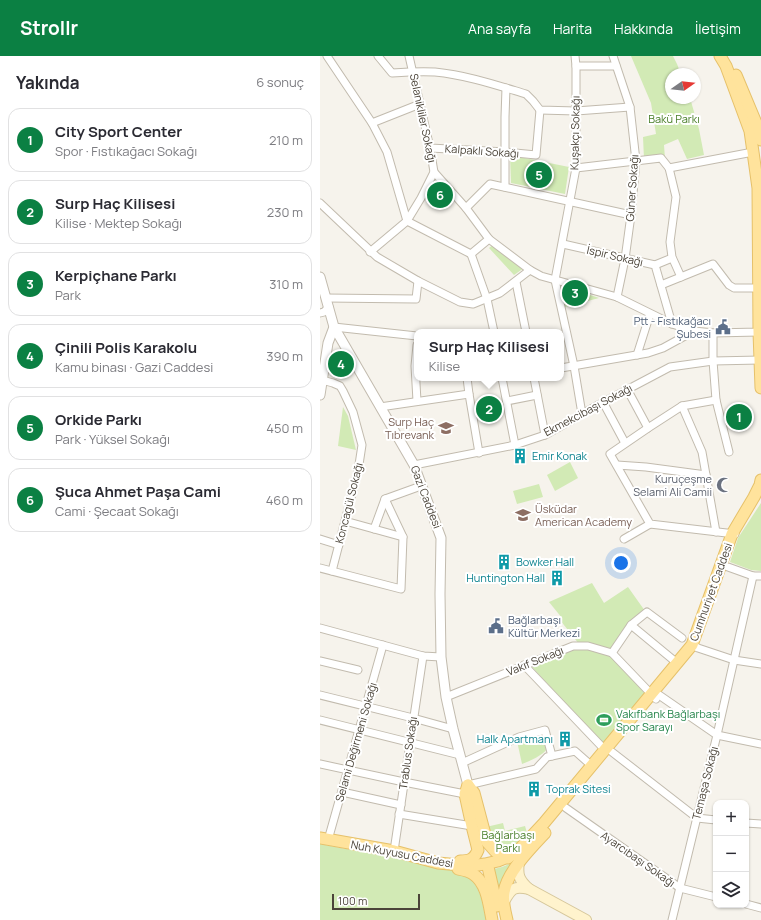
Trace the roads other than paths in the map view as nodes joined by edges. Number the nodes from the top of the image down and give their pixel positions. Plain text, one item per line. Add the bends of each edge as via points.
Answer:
1 (327, 56) edge
2 (378, 56) edge
3 (409, 56) edge
4 (575, 56) edge
5 (613, 56) edge
6 (720, 56) edge
7 (727, 56) edge
8 (576, 66) junction
9 (616, 66) junction
10 (413, 71) junction
11 (506, 88) junction
12 (420, 104) junction
13 (630, 107) junction
14 (540, 110) junction
15 (576, 111) junction
16 (372, 123) junction
17 (760, 133) edge
18 (430, 148) junction
19 (506, 152) junction
20 (754, 152) junction
21 (636, 161) junction
22 (576, 168) junction
23 (669, 168) junction
24 (434, 172) junction
25 (505, 187) junction
26 (570, 202) junction
27 (320, 203) edge
28 (466, 208) junction
29 (631, 215) junction
30 (407, 221) junction
31 (489, 239) junction
32 (562, 244) junction
33 (370, 252) junction
34 (471, 254) junction
35 (672, 258) junction
36 (625, 259) junction
37 (655, 265) junction
38 (530, 270) junction
39 (320, 277) edge
40 (681, 277) junction
41 (555, 280) junction
42 (418, 281) junction
43 (516, 282) junction
44 (661, 285) junction
45 (759, 288) junction
46 (617, 297) junction
47 (487, 299) junction
48 (327, 303) junction
49 (320, 313) edge
50 (650, 314) junction
51 (672, 324) junction
52 (334, 327) junction
53 (493, 329) edge
54 (525, 329) edge
55 (694, 331) junction
56 (760, 332) edge
57 (713, 333) junction
58 (414, 336) edge
59 (324, 344) edge
60 (637, 355) junction
61 (760, 360) edge
62 (713, 361) junction
63 (574, 366) junction
64 (564, 368) edge
65 (322, 380) junction
66 (416, 381) edge
67 (467, 381) edge
68 (503, 381) edge
69 (535, 381) edge
70 (761, 388) edge
71 (627, 389) junction
72 (469, 394) junction
73 (320, 395) edge
74 (538, 395) junction
75 (716, 400) junction
76 (417, 401) junction
77 (506, 401) junction
78 (603, 402) junction
79 (380, 406) junction
80 (682, 406) junction
81 (582, 414) junction
82 (648, 428) junction
83 (545, 434) junction
84 (625, 444) junction
85 (515, 445) junction
86 (729, 452) dead end
87 (479, 453) junction
88 (617, 465) junction
89 (414, 466) junction
90 (706, 475) junction
91 (761, 480) edge
92 (421, 486) junction
93 (761, 498) edge
94 (385, 499) junction
95 (345, 521) junction
96 (650, 524) junction
97 (374, 529) junction
98 (716, 532) junction
99 (734, 534) junction
100 (403, 537) junction
101 (320, 539) edge
102 (624, 539) dead end
103 (339, 545) junction
104 (728, 567) junction
105 (320, 568) edge
106 (332, 571) junction
107 (753, 576) junction
108 (761, 576) edge
109 (631, 625) junction
110 (320, 628) edge
111 (682, 638) dead end
112 (383, 645) junction
113 (695, 647) junction
114 (612, 653) junction
115 (423, 656) junction
116 (441, 657) junction
117 (734, 660) junction
118 (320, 661) edge
119 (678, 663) junction
120 (761, 664) edge
121 (524, 665) junction
122 (358, 670) dead end
123 (320, 695) edge
124 (446, 696) junction
125 (656, 696) junction
126 (366, 706) junction
127 (414, 718) junction
128 (320, 720) edge
129 (453, 728) junction
130 (359, 730) junction
131 (717, 735) junction
132 (410, 743) junction
133 (761, 744) edge
134 (608, 751) junction
135 (552, 756) junction
136 (461, 759) junction
137 (320, 764) edge
138 (592, 766) junction
139 (348, 770) junction
140 (404, 782) junction
141 (466, 789) junction
142 (342, 792) junction
143 (401, 805) junction
144 (566, 808) junction
145 (399, 814) junction
146 (697, 818) junction
147 (713, 820) edge
148 (749, 823) edge
149 (761, 824) edge
150 (472, 826) junction
151 (324, 839) edge
152 (394, 851) junction
153 (508, 858) junction
154 (519, 862) junction
155 (438, 863) junction
156 (680, 888) junction
157 (528, 889) junction
158 (713, 896) edge
159 (504, 903) junction
160 (749, 905) edge
161 (761, 908) edge
162 (492, 920) edge
163 (500, 920) edge
164 (507, 920) edge
165 (586, 920) edge
166 (672, 920) edge

1 - 16 street
2 - 10 street via 392,73
3 - 10 street, Selanikliler Sokağı
4 - 8 street, Kuşakçı Sokağı
5 - 9 street, Güner Sokağı
6 - 20 main road via 750,131
7 - 17 main road
8 - 9 street
8 - 15 street, Kuşakçı Sokağı
9 - 13 street, Güner Sokağı
10 - 11 street via 463,76
10 - 12 street, Selanikliler Sokağı
11 - 14 street via 526,94
11 - 19 street
12 - 16 street
12 - 18 street, Selanikliler Sokağı
13 - 15 street
13 - 21 street, Güner Sokağı
14 - 15 street
14 - 19 street, Kalpaklı Sokağı via 536,155
15 - 22 street, Kuşakçı Sokağı
16 - 30 street via 387,152
18 - 19 street, Kalpaklı Sokağı
18 - 24 street, Selanikliler Sokağı
19 - 25 street
20 - 23 street
20 - 45 main road via 758,188
21 - 22 street
21 - 23 street via 661,158
21 - 29 street, Güner Sokağı
22 - 26 street, Kuşakçı Sokağı
23 - 35 street via 676,197 670,242
24 - 28 street
24 - 30 street, Selanikliler Sokağı
25 - 26 street
25 - 28 street via 490,184
26 - 29 street
26 - 32 street, Kuşakçı Sokağı
27 - 33 street
28 - 31 street
29 - 36 street, Güner Sokağı
30 - 33 street, Selanikliler Sokağı
30 - 34 street
31 - 34 street
31 - 38 street
32 - 36 street, İspir Sokağı
32 - 41 street, Kuşakçı Sokağı
33 - 42 street
34 - 47 street
35 - 37 street
35 - 40 street
36 - 37 street, İspir Sokağı
36 - 46 street, Güner Sokağı
37 - 44 street, İspir Sokağı
38 - 41 street
38 - 43 street
39 - 48 street, Gazi Caddesi
40 - 44 street
40 - 45 street via 713,264 734,288
41 - 46 street
41 - 63 street
42 - 47 street via 460,302 473,304
42 - 48 street via 416,299
43 - 47 street
43 - 54 street
44 - 51 street, İspir Sokağı
45 - 56 main road
46 - 50 street
47 - 53 street
48 - 49 street via 324,312
48 - 52 street, Gazi Caddesi
50 - 51 street
50 - 60 street
51 - 55 street
52 - 58 street
52 - 59 street
52 - 79 street, Gazi Caddesi
55 - 57 street
55 - 60 street via 663,348
56 - 57 street
56 - 61 main road
57 - 62 street
59 - 65 street
60 - 63 street
61 - 62 street, Ekmekcibaşı Sokağı
61 - 70 main road
62 - 71 street, Ekmekcibaşı Sokağı via 670,367
62 - 75 street
63 - 64 street
63 - 81 street
65 - 73 street
65 - 95 street, Koncagül Sokağı via 340,386 353,412 362,444
66 - 76 street
67 - 72 street
68 - 77 street
69 - 74 street
71 - 78 street, Ekmekcibaşı Sokağı
71 - 82 street
72 - 76 street
72 - 87 street
74 - 77 street
74 - 83 street
75 - 80 street
75 - 86 street
76 - 79 street
77 - 85 street
78 - 81 street, Ekmekcibaşı Sokağı
78 - 84 street
79 - 89 street, Gazi Caddesi
80 - 82 street
80 - 90 street via 702,452
81 - 83 street, Ekmekcibaşı Sokağı
82 - 84 street
83 - 85 street, Ekmekcibaşı Sokağı
84 - 88 street via 610,454
85 - 87 street, Ekmekcibaşı Sokağı
87 - 89 street, Ekmekcibaşı Sokağı
88 - 90 street
88 - 96 street
89 - 92 street, Gazi Caddesi
90 - 98 street
91 - 99 main road, Cumhuriyet Caddesi
92 - 94 street
92 - 116 street, Gazi Caddesi via 441,538
93 - 99 main road, Cumhuriyet Caddesi
94 - 97 street
94 - 100 street
95 - 97 street
95 - 103 street, Koncagül Sokağı
96 - 98 street
96 - 102 street
97 - 100 street
98 - 99 street
99 - 104 main road, Cumhuriyet Caddesi
99 - 113 main road, Cumhuriyet Caddesi
100 - 106 street via 401,589
101 - 103 street
103 - 106 street, Koncagül Sokağı
104 - 107 street
104 - 113 main road, Cumhuriyet Caddesi
105 - 106 street
107 - 108 street
107 - 117 street, Temaşa Sokağı
109 - 111 street via 647,612
109 - 114 street
109 - 119 street
110 - 112 street
112 - 115 street
112 - 126 street, Selami Değirmeni Sokağı
113 - 117 street
113 - 119 main road, Cumhuriyet Caddesi
113 - 125 main road, Cumhuriyet Caddesi
114 - 121 street, Vakıf Sokağı via 588,646 573,646
114 - 125 street, Vakıf Sokağı
115 - 116 street
115 - 127 street, Trablus Sokağı
116 - 124 street, Gazi Caddesi
117 - 120 street
117 - 131 street, Temaşa Sokağı
118 - 122 street
119 - 125 main road, Cumhuriyet Caddesi
121 - 124 street, Vakıf Sokağı
121 - 134 street
123 - 126 street
124 - 129 street, Gazi Caddesi
125 - 131 street, Vakıf Sokağı
125 - 134 main road, Cumhuriyet Caddesi
126 - 127 street
126 - 130 street, Selami Değirmeni Sokağı
127 - 129 street
127 - 132 street, Trablus Sokağı
128 - 130 street
129 - 136 street, Gazi Caddesi
130 - 132 street
130 - 139 street, Selami Değirmeni Sokağı
131 - 133 street
131 - 146 street, Temaşa Sokağı
132 - 136 street
132 - 140 street, Trablus Sokağı
134 - 138 main road, Cumhuriyet Caddesi
134 - 144 main road, Cumhuriyet Caddesi
134 - 146 street
135 - 136 street via 546,730 519,737
135 - 138 street via 575,751
135 - 141 street via 547,757 536,769
136 - 141 street, Gazi Caddesi
137 - 139 street
138 - 153 main road, Cumhuriyet Caddesi via 544,823 515,854
139 - 140 street
139 - 142 street, Selami Değirmeni Sokağı
140 - 141 street
140 - 143 street, Trablus Sokağı
141 - 150 main road
141 - 153 main road via 474,793 487,842 501,856
141 - 163 main road
142 - 143 street
142 - 151 street, Selami Değirmeni Sokağı
143 - 145 street, Trablus Sokağı
144 - 154 main road, Cumhuriyet Caddesi
144 - 156 street, Ayarcıbaşı Sokağı
145 - 150 street
145 - 152 street, Trablus Sokağı
146 - 147 street
146 - 156 street, Temaşa Sokağı
148 - 149 street
150 - 155 main road via 478,850 475,856 468,861
151 - 152 main road, Nuh Kuyusu Caddesi
152 - 155 main road, Nuh Kuyusu Caddesi
153 - 155 main road, Nuh Kuyusu Caddesi via 472,866
154 - 157 main road via 518,871 522,883
154 - 159 main road, Cumhuriyet Caddesi via 505,885
155 - 162 main road via 469,872 479,878
156 - 158 street, Ayarcıbaşı Sokağı
156 - 166 street, Temaşa Sokağı
157 - 159 main road via 513,889
157 - 165 main road
159 - 164 main road, Cumhuriyet Caddesi
160 - 161 street

